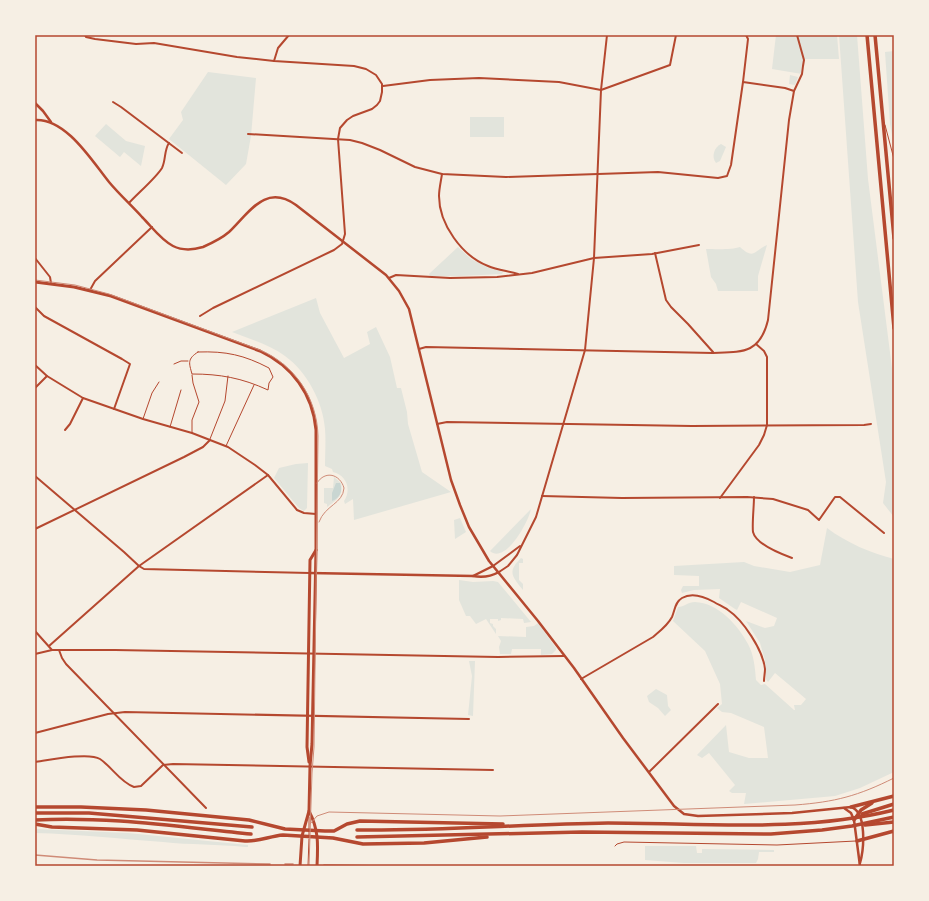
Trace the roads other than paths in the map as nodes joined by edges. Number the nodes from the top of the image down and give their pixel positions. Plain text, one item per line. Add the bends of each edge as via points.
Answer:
1 (85, 35) edge
2 (289, 35) edge
3 (607, 35) edge
4 (676, 35) edge
5 (746, 35) edge
6 (797, 35) edge
7 (867, 35) edge
8 (875, 35) edge
9 (274, 61) junction
10 (743, 82) junction
11 (383, 86) junction
12 (601, 90) junction
13 (794, 91) junction
14 (112, 102) dead end
15 (35, 103) edge
16 (882, 114) junction
17 (35, 120) edge
18 (52, 123) junction
19 (248, 134) dead end
20 (338, 139) junction
21 (169, 143) junction
22 (182, 153) dead end
23 (894, 159) edge
24 (598, 173) junction
25 (442, 174) junction
26 (129, 203) junction
27 (152, 227) junction
28 (894, 238) edge
29 (344, 241) junction
30 (699, 245) dead end
31 (655, 253) junction
32 (35, 258) edge
33 (594, 258) junction
34 (519, 274) junction
35 (389, 278) junction
36 (35, 282) edge
37 (51, 283) junction
38 (90, 290) junction
39 (35, 307) edge
40 (200, 316) dead end
41 (894, 328) edge
42 (756, 344) junction
43 (419, 349) junction
44 (585, 350) junction
45 (713, 353) junction
46 (189, 361) junction
47 (174, 364) dead end
48 (35, 365) edge
49 (192, 374) junction
50 (47, 376) junction
51 (228, 376) junction
52 (159, 382) dead end
53 (254, 385) junction
54 (35, 388) edge
55 (181, 390) dead end
56 (83, 398) junction
57 (114, 410) junction
58 (143, 419) junction
59 (564, 423) junction
60 (437, 424) junction
61 (871, 424) dead end
62 (767, 425) junction
63 (170, 428) junction
64 (65, 430) dead end
65 (192, 433) junction
66 (210, 440) junction
67 (225, 446) junction
68 (268, 475) junction
69 (35, 476) edge
70 (542, 496) junction
71 (754, 497) junction
72 (720, 498) junction
73 (74, 510) junction
74 (316, 514) junction
75 (35, 529) edge
76 (884, 533) dead end
77 (521, 546) junction
78 (316, 549) junction
79 (792, 558) dead end
80 (139, 566) junction
81 (493, 566) junction
82 (499, 572) junction
83 (310, 573) junction
84 (316, 573) junction
85 (473, 576) junction
86 (35, 631) edge
87 (49, 646) junction
88 (52, 650) junction
89 (59, 650) junction
90 (35, 654) edge
91 (309, 654) junction
92 (314, 654) junction
93 (564, 656) junction
94 (581, 679) junction
95 (764, 681) dead end
96 (718, 704) dead end
97 (113, 713) junction
98 (307, 716) junction
99 (313, 716) junction
100 (469, 719) dead end
101 (35, 733) edge
102 (35, 762) edge
103 (163, 765) junction
104 (310, 766) junction
105 (493, 770) dead end
106 (649, 772) junction
107 (894, 796) edge
108 (872, 802) junction
109 (894, 804) edge
110 (35, 807) edge
111 (851, 807) junction
112 (206, 808) dead end
113 (843, 808) junction
114 (894, 810) edge
115 (309, 811) junction
116 (35, 813) edge
117 (859, 813) junction
118 (894, 817) edge
119 (853, 819) junction
120 (35, 820) edge
121 (894, 822) edge
122 (35, 824) edge
123 (516, 825) junction
124 (852, 826) junction
125 (252, 827) dead end
126 (303, 830) junction
127 (309, 830) junction
128 (317, 830) junction
129 (357, 830) dead end
130 (894, 831) edge
131 (251, 834) dead end
132 (500, 835) junction
133 (302, 836) junction
134 (309, 836) junction
135 (318, 837) junction
136 (357, 837) dead end
137 (863, 840) junction
138 (857, 841) junction
139 (616, 846) dead end
140 (860, 864) edge
141 (300, 866) edge
142 (308, 866) edge
143 (317, 866) edge

1 - 9 street via 95,39 136,44 154,43
2 - 9 street via 278,48
3 - 12 street
4 - 12 street via 670,65
5 - 10 street via 748,39
6 - 13 street via 804,60 802,74
7 - 41 highway
8 - 16 highway
9 - 11 street via 362,68 376,75
10 - 13 street
10 - 24 street via 731,165 727,176 710,178 658,172
11 - 12 street via 430,80 479,78 559,82
11 - 20 street via 377,105 347,120 340,128
12 - 24 street
13 - 42 street via 768,320 764,334
14 - 21 street
15 - 18 street
16 - 23 lane
16 - 28 highway
17 - 18 street
18 - 26 street via 86,152
19 - 20 street
20 - 25 street via 362,143 415,168
20 - 29 street
21 - 22 street
21 - 26 street via 159,172
24 - 25 street via 506,177
24 - 33 street
25 - 34 street via 439,196 442,214 449,230 462,247 474,259 488,267
26 - 27 street
27 - 29 street via 174,246 184,249 196,248 212,243 226,234 258,203 278,197 292,202
27 - 38 street via 95,281
29 - 35 street
29 - 40 street via 334,250
30 - 31 street
31 - 33 street
31 - 45 street via 666,300
32 - 37 street via 50,277
33 - 34 street
33 - 44 street
34 - 35 street via 497,278 396,275
35 - 43 street via 407,304
36 - 37 main road
37 - 38 main road
38 - 74 main road via 124,300 260,351 289,370 304,390 315,420
39 - 57 street via 44,316 130,364
42 - 45 street via 744,351
42 - 62 street via 767,357
43 - 44 street via 426,347
43 - 60 street
44 - 45 street
44 - 59 street
46 - 47 lane
46 - 49 lane
46 - 53 lane via 198,352 232,353 252,360 269,368 273,377 268,390
48 - 50 street
49 - 51 lane
49 - 65 lane via 192,383 199,402 192,420
50 - 54 street
50 - 56 street
51 - 53 lane
51 - 66 lane via 225,401
52 - 58 lane via 152,393
53 - 67 lane
55 - 63 lane
56 - 57 street
56 - 64 street
57 - 58 street
58 - 63 street
59 - 60 street
59 - 62 street
59 - 70 street
60 - 81 street via 451,480 463,513
61 - 62 street
62 - 72 street via 759,445
63 - 65 street
65 - 66 street
66 - 67 street
66 - 73 street via 184,457
67 - 68 street
68 - 74 street via 297,510
68 - 80 street
69 - 73 street
70 - 72 street
70 - 77 street via 536,517
71 - 72 street
71 - 76 street via 782,501 808,510 818,520 835,497 840,497
71 - 79 street via 753,532 758,540
73 - 75 street
73 - 80 street
74 - 78 main road
77 - 81 street
77 - 82 street via 508,566
78 - 83 main road via 310,560
78 - 84 main road
80 - 83 street via 146,569
80 - 87 street
81 - 82 street
81 - 85 street
82 - 85 street via 485,577
82 - 93 street
83 - 84 street
83 - 91 main road
84 - 85 street
84 - 92 main road
86 - 87 street
87 - 88 street
88 - 89 street
88 - 90 street
89 - 91 street
89 - 97 street via 64,662
91 - 92 street
91 - 98 main road
92 - 93 street
92 - 99 main road
93 - 94 street
94 - 95 street via 653,637 672,617 678,602 690,595 709,599 728,609 736,617 762,655
94 - 106 street
96 - 106 street
97 - 98 street
97 - 101 street
97 - 103 street
98 - 99 street
98 - 104 main road
99 - 100 street
99 - 104 main road
102 - 103 street via 96,757 134,787 141,786
103 - 104 street
103 - 112 street
104 - 105 street
104 - 115 main road
106 - 113 street via 674,806 687,815 751,815
107 - 108 highway
108 - 111 highway
108 - 117 highway
109 - 119 highway
110 - 126 highway via 81,806 146,810 249,820 285,829
111 - 113 street
111 - 117 street
113 - 119 street via 851,813
114 - 119 highway
115 - 126 main road
115 - 127 lane
115 - 128 main road
116 - 125 highway via 89,813
117 - 119 highway
117 - 137 street
118 - 124 highway
119 - 123 highway via 771,825
119 - 138 street
120 - 131 highway via 128,822
121 - 124 highway
122 - 133 highway via 137,830 244,841 275,836
123 - 128 highway via 360,822 347,824 334,831
123 - 129 highway
124 - 132 highway via 771,834 582,832
126 - 127 highway
126 - 133 main road
127 - 128 highway
127 - 134 lane
128 - 135 main road
130 - 137 highway
132 - 135 highway via 452,841 380,844 353,843
132 - 136 highway
133 - 134 highway
133 - 141 main road
134 - 135 highway
134 - 142 lane
135 - 143 main road
137 - 138 highway
137 - 140 street via 864,849
138 - 139 lane via 777,845 624,842
138 - 140 street

